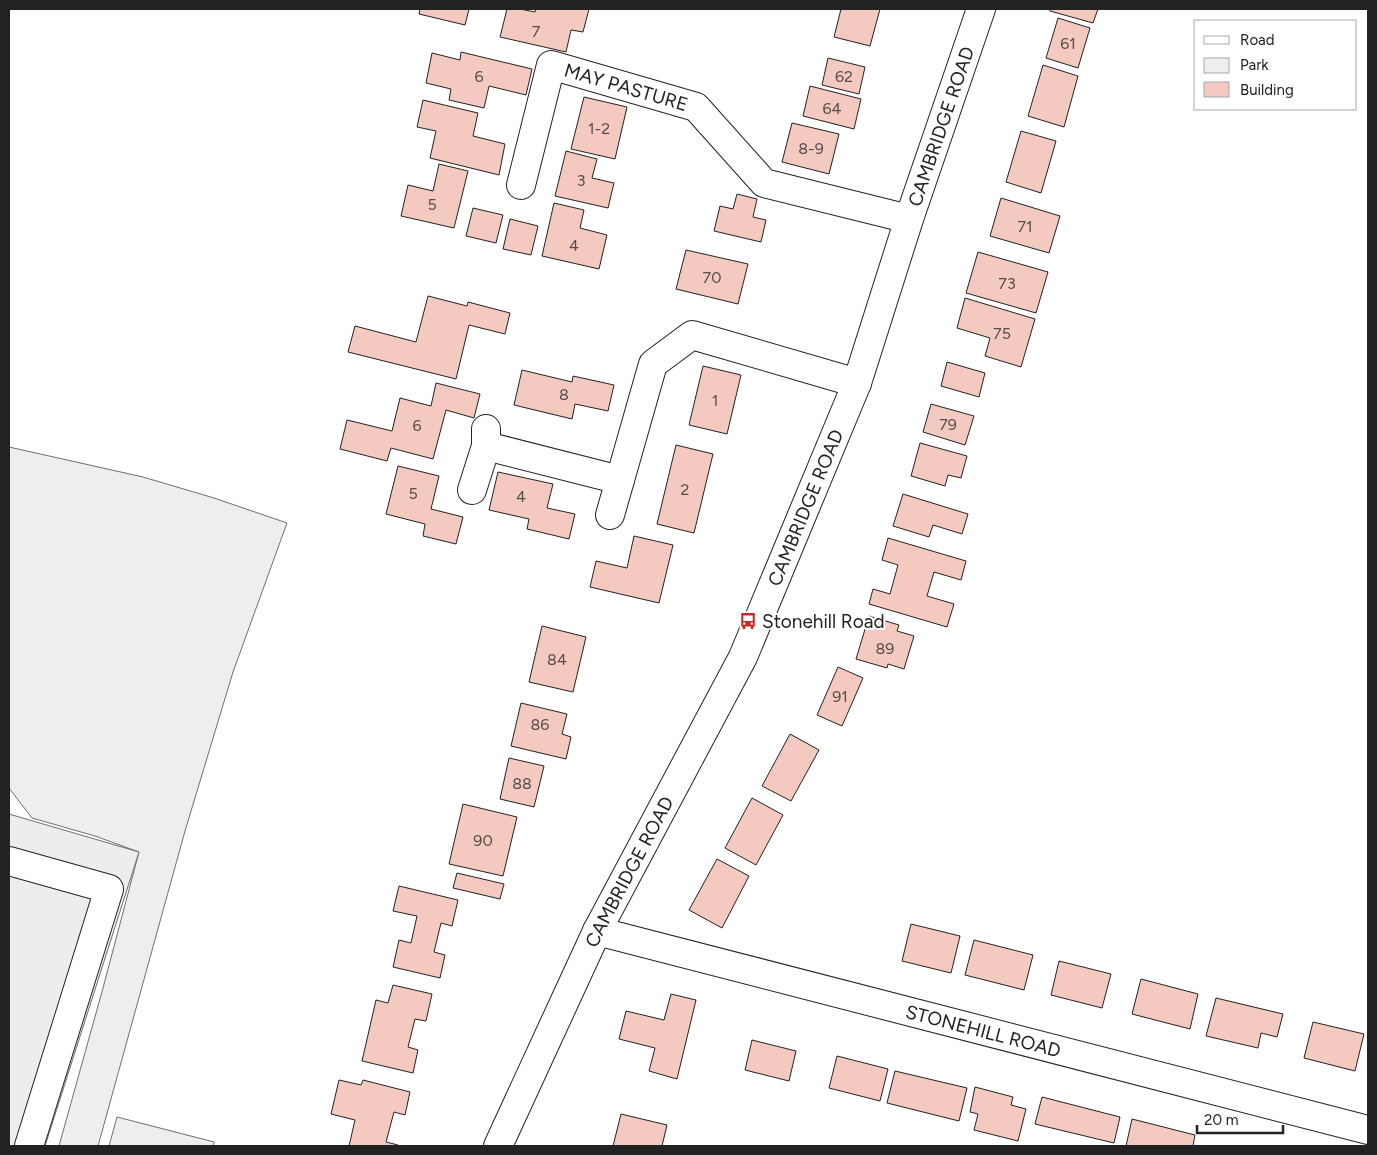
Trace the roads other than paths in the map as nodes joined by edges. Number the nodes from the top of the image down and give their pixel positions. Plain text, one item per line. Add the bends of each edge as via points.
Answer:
1 (981, 9) edge
2 (521, 186) dead end
3 (909, 219) junction
4 (857, 383) junction
5 (620, 480) junction
6 (472, 490) dead end
7 (610, 515) dead end
8 (9, 861) edge
9 (597, 930) junction
10 (1368, 1130) edge
11 (29, 1146) edge
12 (498, 1146) edge

1 - 3 street, CAMBRIDGE ROAD
2 - 3 street, MAY PASTURE via 551,65 696,108 764,183
3 - 4 street, CAMBRIDGE ROAD
4 - 5 street via 692,335 653,364
4 - 9 street, CAMBRIDGE ROAD via 743,657
5 - 6 street via 486,436
5 - 7 street
8 - 11 street via 109,889
9 - 10 street, STONEHILL ROAD
9 - 12 street, CAMBRIDGE ROAD

